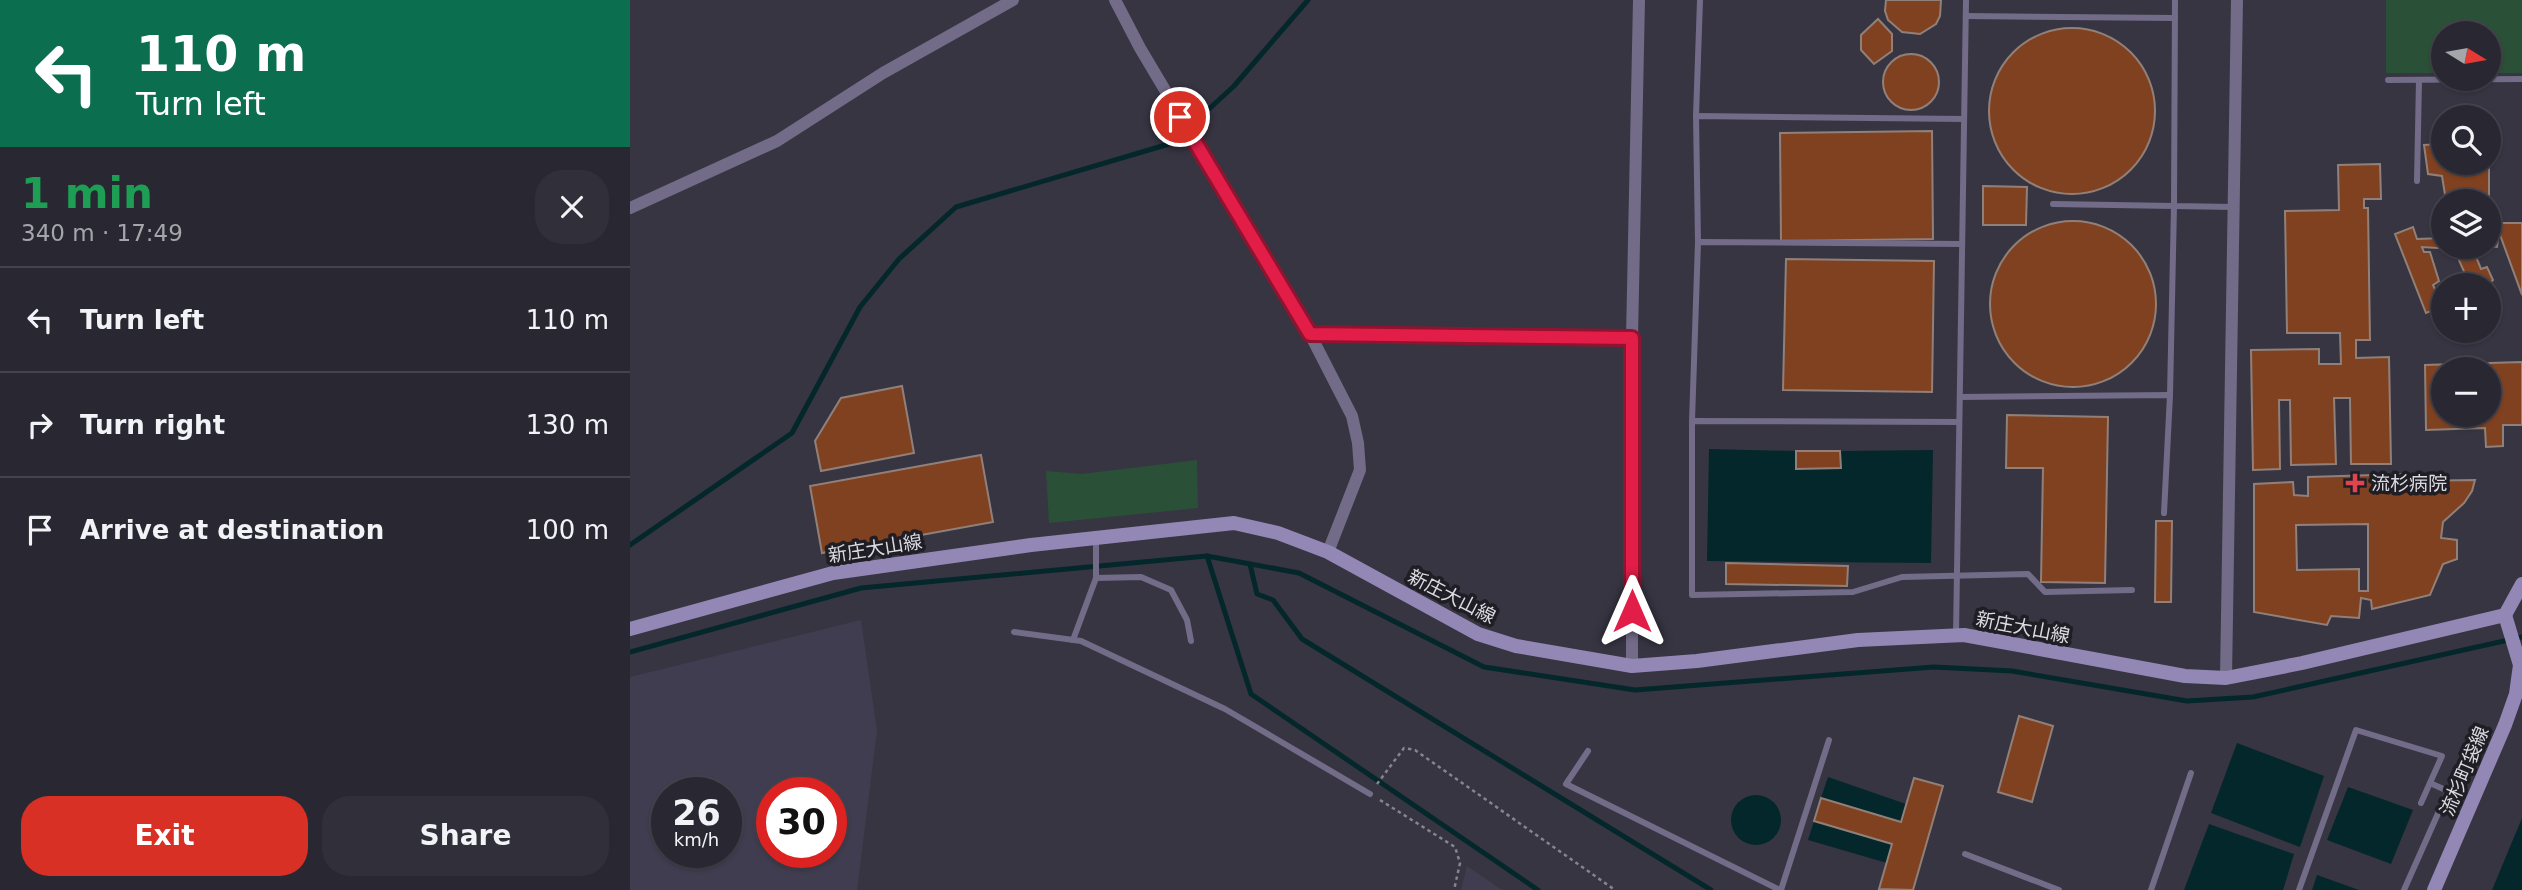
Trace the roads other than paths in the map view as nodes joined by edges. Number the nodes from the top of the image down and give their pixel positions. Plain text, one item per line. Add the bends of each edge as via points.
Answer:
1 (1013, 0) edge
2 (1115, 0) edge
3 (1639, 0) edge
4 (1700, 0) edge
5 (1966, 0) edge
6 (2175, 0) edge
7 (2237, 0) edge
8 (1966, 16) junction
9 (2175, 18) junction
10 (2522, 79) edge
11 (2388, 80) dead end
12 (2419, 80) junction
13 (1696, 116) junction
14 (1964, 119) junction
15 (2417, 181) dead end
16 (2053, 205) dead end
17 (2174, 206) junction
18 (2234, 207) junction
19 (630, 208) edge
20 (1698, 242) junction
21 (1962, 244) junction
22 (1310, 334) junction
23 (1632, 338) junction
24 (2170, 396) junction
25 (1960, 397) junction
26 (1692, 421) junction
27 (1959, 422) junction
28 (2164, 513) dead end
29 (1096, 538) junction
30 (1328, 552) junction
31 (1957, 576) junction
32 (1096, 578) junction
33 (2522, 584) edge
34 (2132, 590) dead end
35 (2507, 622) junction
36 (630, 629) edge
37 (1014, 632) dead end
38 (1956, 635) junction
39 (1073, 640) junction
40 (1191, 641) dead end
41 (2521, 665) edge
42 (1632, 666) junction
43 (2226, 678) junction
44 (1829, 740) dead end
45 (1588, 751) dead end
46 (2191, 773) dead end
47 (2430, 783) junction
48 (1370, 794) road end
49 (2421, 803) dead end
50 (1965, 854) dead end
51 (1780, 890) edge
52 (2059, 890) edge
53 (2151, 890) edge
54 (2299, 890) edge
55 (2404, 890) edge
56 (2434, 890) edge

1 - 19 street via 883,73 777,141
2 - 22 street
3 - 23 street
4 - 13 lane
5 - 8 lane
6 - 9 lane
7 - 18 street
8 - 9 lane
8 - 14 lane
9 - 17 lane
10 - 12 lane
11 - 12 lane
12 - 15 lane
13 - 14 lane
13 - 20 lane
14 - 21 lane
16 - 17 lane
17 - 18 lane
17 - 24 lane
18 - 43 street
20 - 21 lane
20 - 26 lane
21 - 25 lane
22 - 23 street
22 - 30 street via 1352,416 1358,443 1360,470
23 - 42 street
24 - 25 lane
24 - 28 lane
25 - 27 lane
26 - 27 lane
26 - 31 lane via 1692,595 1853,592 1902,576
27 - 31 lane
29 - 30 main road, 新庄大山線 via 1234,523
29 - 32 lane
29 - 36 main road, 新庄大山線 via 833,573
30 - 42 main road, 新庄大山線 via 1478,634 1516,646
31 - 34 lane via 2028,574 2045,592
31 - 38 lane
32 - 39 lane
32 - 40 lane via 1141,578 1171,590 1187,620
33 - 35 main road
35 - 41 main road
35 - 43 main road, 新庄大山線
37 - 39 lane
38 - 42 main road, 新庄大山線 via 1858,640
38 - 43 main road, 新庄大山線 via 2185,676
39 - 48 lane via 1224,709
41 - 56 main road, 流杉町袋線 via 2505,725
44 - 51 lane
45 - 51 lane via 1566,784
46 - 53 lane
47 - 49 lane
47 - 54 lane via 2442,756 2356,730
47 - 55 lane via 2448,791
50 - 52 lane

